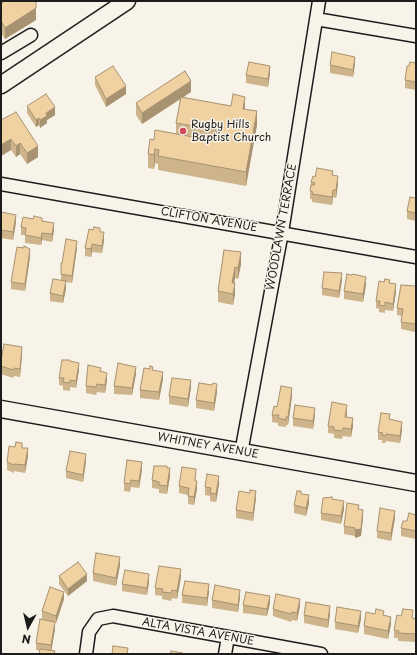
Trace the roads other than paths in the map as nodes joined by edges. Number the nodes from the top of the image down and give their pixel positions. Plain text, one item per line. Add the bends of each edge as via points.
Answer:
1 (127, 1) edge
2 (318, 1) edge
3 (109, 5) edge
4 (316, 19) junction
5 (31, 35) dead end
6 (416, 36) edge
7 (1, 53) edge
8 (1, 85) edge
9 (1, 184) edge
10 (282, 232) junction
11 (416, 257) edge
12 (1, 409) edge
13 (241, 452) junction
14 (416, 482) edge
15 (228, 637) junction
16 (86, 654) edge
17 (225, 654) edge
18 (321, 654) edge

1 - 3 main road
2 - 4 street, WOODLAWN TERRACE
3 - 8 main road
4 - 6 street
4 - 10 street, WOODLAWN TERRACE
5 - 7 street
9 - 10 street, CLIFTON AVENUE
10 - 11 street, CLIFTON AVENUE
10 - 13 street, WOODLAWN TERRACE
12 - 13 main road, WHITNEY AVENUE
13 - 14 main road, WHITNEY AVENUE
15 - 16 street, ALTA VISTA AVENUE via 113,616 98,619 90,632
15 - 17 street
15 - 18 street, ALTA VISTA AVENUE

